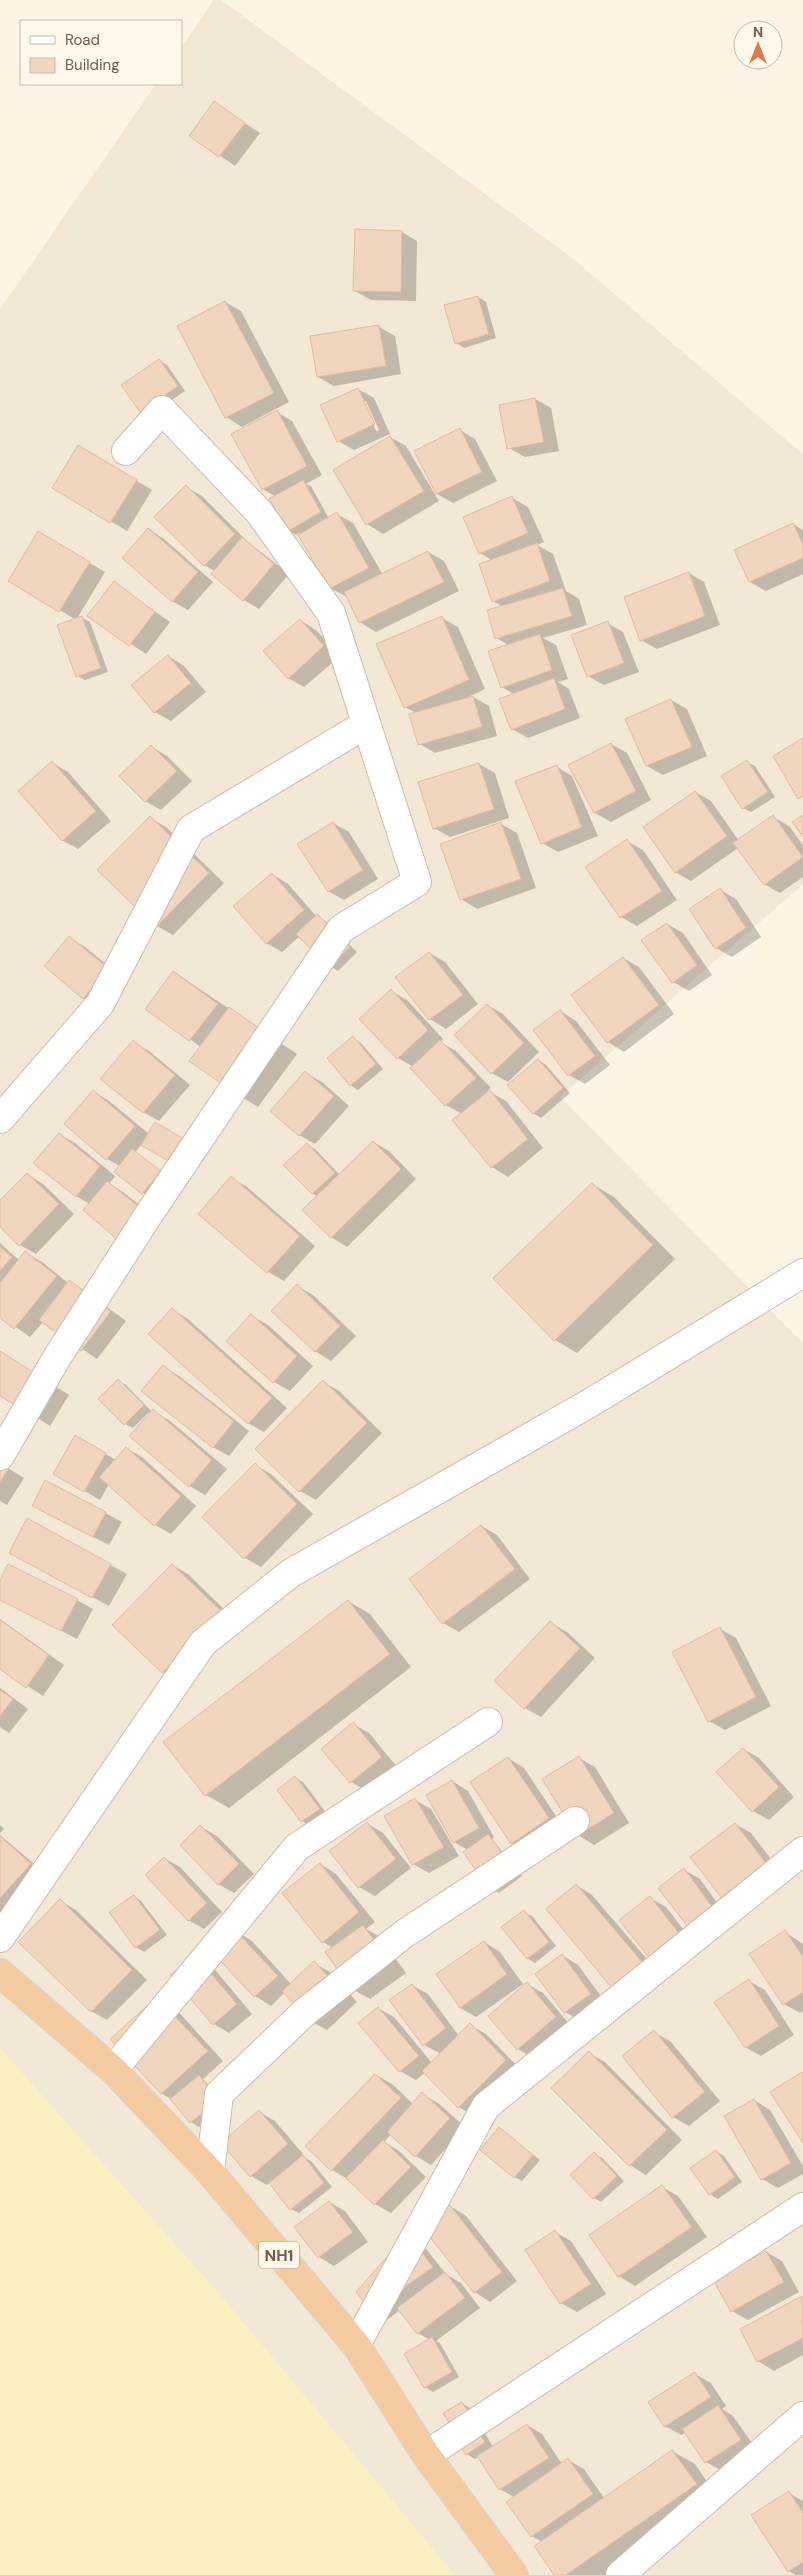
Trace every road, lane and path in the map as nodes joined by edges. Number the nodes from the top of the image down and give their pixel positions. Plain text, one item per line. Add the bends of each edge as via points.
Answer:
1 (126, 451) dead end
2 (366, 724) junction
3 (0, 1119) edge
4 (803, 1273) edge
5 (0, 1456) edge
6 (488, 1722) dead end
7 (575, 1821) dead end
8 (803, 1851) edge
9 (0, 1938) edge
10 (0, 1972) edge
11 (113, 2070) junction
12 (210, 2172) junction
13 (803, 2208) edge
14 (356, 2345) junction
15 (803, 2416) edge
16 (426, 2455) junction
17 (514, 2575) edge
18 (620, 2575) edge

1 - 2 street via 162,410 259,512 331,613
2 - 3 street via 191,829 100,1004
2 - 5 street via 417,882 341,929 56,1359
4 - 9 street via 590,1403 291,1573 203,1643
6 - 11 street via 298,1847
7 - 12 street via 404,1934 305,2012 226,2087 219,2094
8 - 14 street via 486,2106
10 - 11 highway, NH1
11 - 12 highway, NH1
12 - 14 highway, NH1
13 - 16 street
14 - 16 highway, NH1
15 - 18 street
16 - 17 highway, NH1

